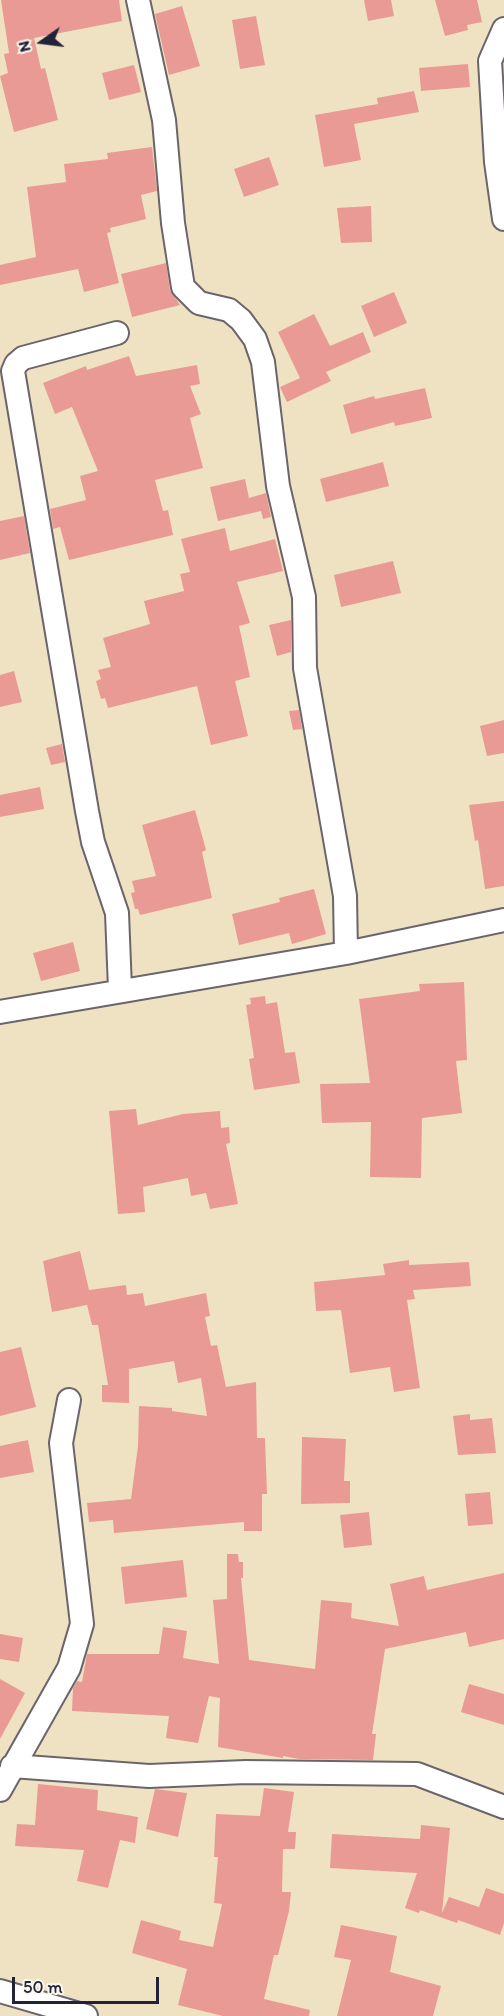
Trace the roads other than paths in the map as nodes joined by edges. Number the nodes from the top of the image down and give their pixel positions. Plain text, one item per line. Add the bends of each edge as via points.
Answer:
1 (138, 0) edge
2 (504, 29) edge
3 (504, 219) edge
4 (117, 333) dead end
5 (504, 920) edge
6 (346, 953) junction
7 (120, 989) junction
8 (0, 1012) edge
9 (69, 1400) dead end
10 (12, 1766) junction
11 (0, 1790) edge
12 (504, 1807) edge
13 (0, 1991) edge
14 (86, 2016) edge

1 - 6 street via 164,120 183,286 199,303 229,310 241,320 255,339 263,362 278,486 304,597 305,668 345,896
2 - 3 street via 490,61
4 - 7 street via 23,358 13,371 87,811 117,913
5 - 6 street
6 - 7 street
7 - 8 street
9 - 10 street via 61,1443 82,1624 69,1668
10 - 11 street
10 - 12 street via 149,1776 246,1772 417,1774
13 - 14 street

